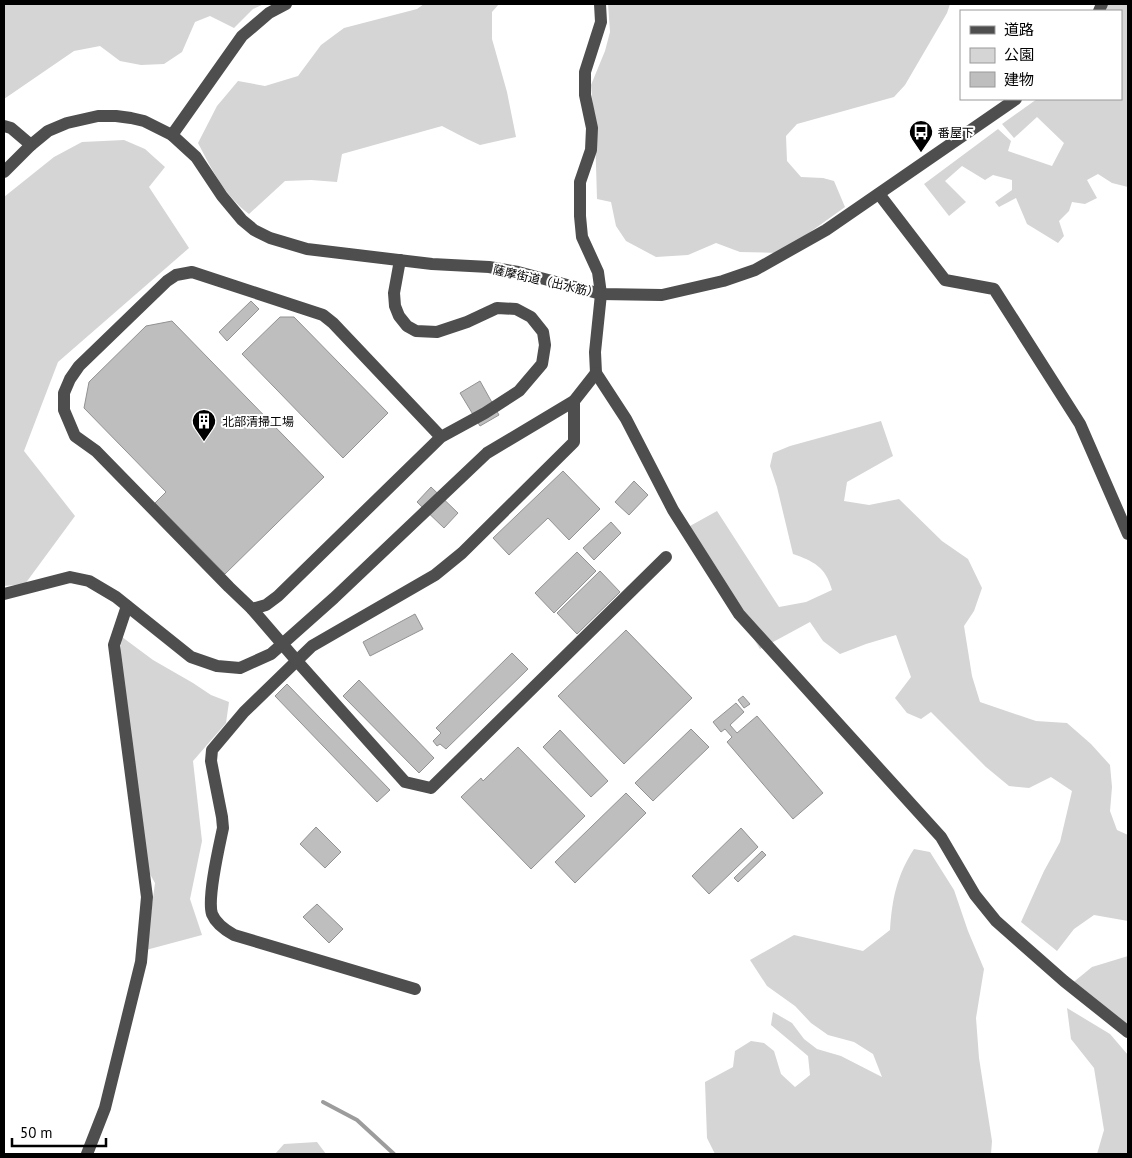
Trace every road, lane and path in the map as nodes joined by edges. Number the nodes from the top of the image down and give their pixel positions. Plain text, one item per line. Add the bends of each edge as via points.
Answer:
1 (286, 4) edge
2 (600, 4) edge
3 (1015, 100) edge
4 (4, 126) edge
5 (172, 135) junction
6 (31, 144) junction
7 (4, 172) edge
8 (879, 194) junction
9 (400, 260) junction
10 (601, 294) junction
11 (596, 373) junction
12 (574, 401) junction
13 (440, 437) junction
14 (1128, 534) edge
15 (666, 557) dead end
16 (4, 594) edge
17 (127, 606) junction
18 (252, 609) junction
19 (296, 660) junction
20 (415, 990) dead end
21 (1128, 1032) edge
22 (87, 1154) edge

1 - 5 street via 242,36
2 - 10 street via 601,22 585,72 585,95 592,128 591,150 580,182 580,199 582,237 598,272
3 - 8 street, 薩摩街道（出水筋）
4 - 6 street
5 - 6 street, 薩摩街道（出水筋） via 137,120 98,116 67,123 48,131
5 - 9 street, 薩摩街道（出水筋） via 196,157 230,206 254,230 307,249
6 - 7 street, 薩摩街道（出水筋）
8 - 10 street, 薩摩街道（出水筋） via 805,243 740,276 662,295
8 - 14 street via 945,280 994,289 1080,424
9 - 10 street, 薩摩街道（出水筋） via 518,272
9 - 13 street via 395,306 407,326 416,331 437,332 497,308 508,308 531,317 542,332 545,345 542,364 519,391
10 - 11 street
11 - 12 street
11 - 21 street via 626,419 674,510 739,614 941,838 976,896 996,921
12 - 17 street via 487,453 296,632 271,654 248,665 240,668 217,666 191,657
12 - 19 street via 574,442 462,553 436,574 312,646
13 - 18 street via 278,596 266,605
13 - 18 street via 323,315 192,272 176,275 167,281 79,366 64,393 64,410 75,436 96,451
15 - 19 street via 431,788 404,782
16 - 17 street via 70,577 90,581
17 - 22 street via 114,645 116,676 148,897 141,962 104,1108
18 - 19 street, bridge
19 - 20 street via 244,712 212,750 211,761 223,828 210,904 213,915 216,922 234,935

